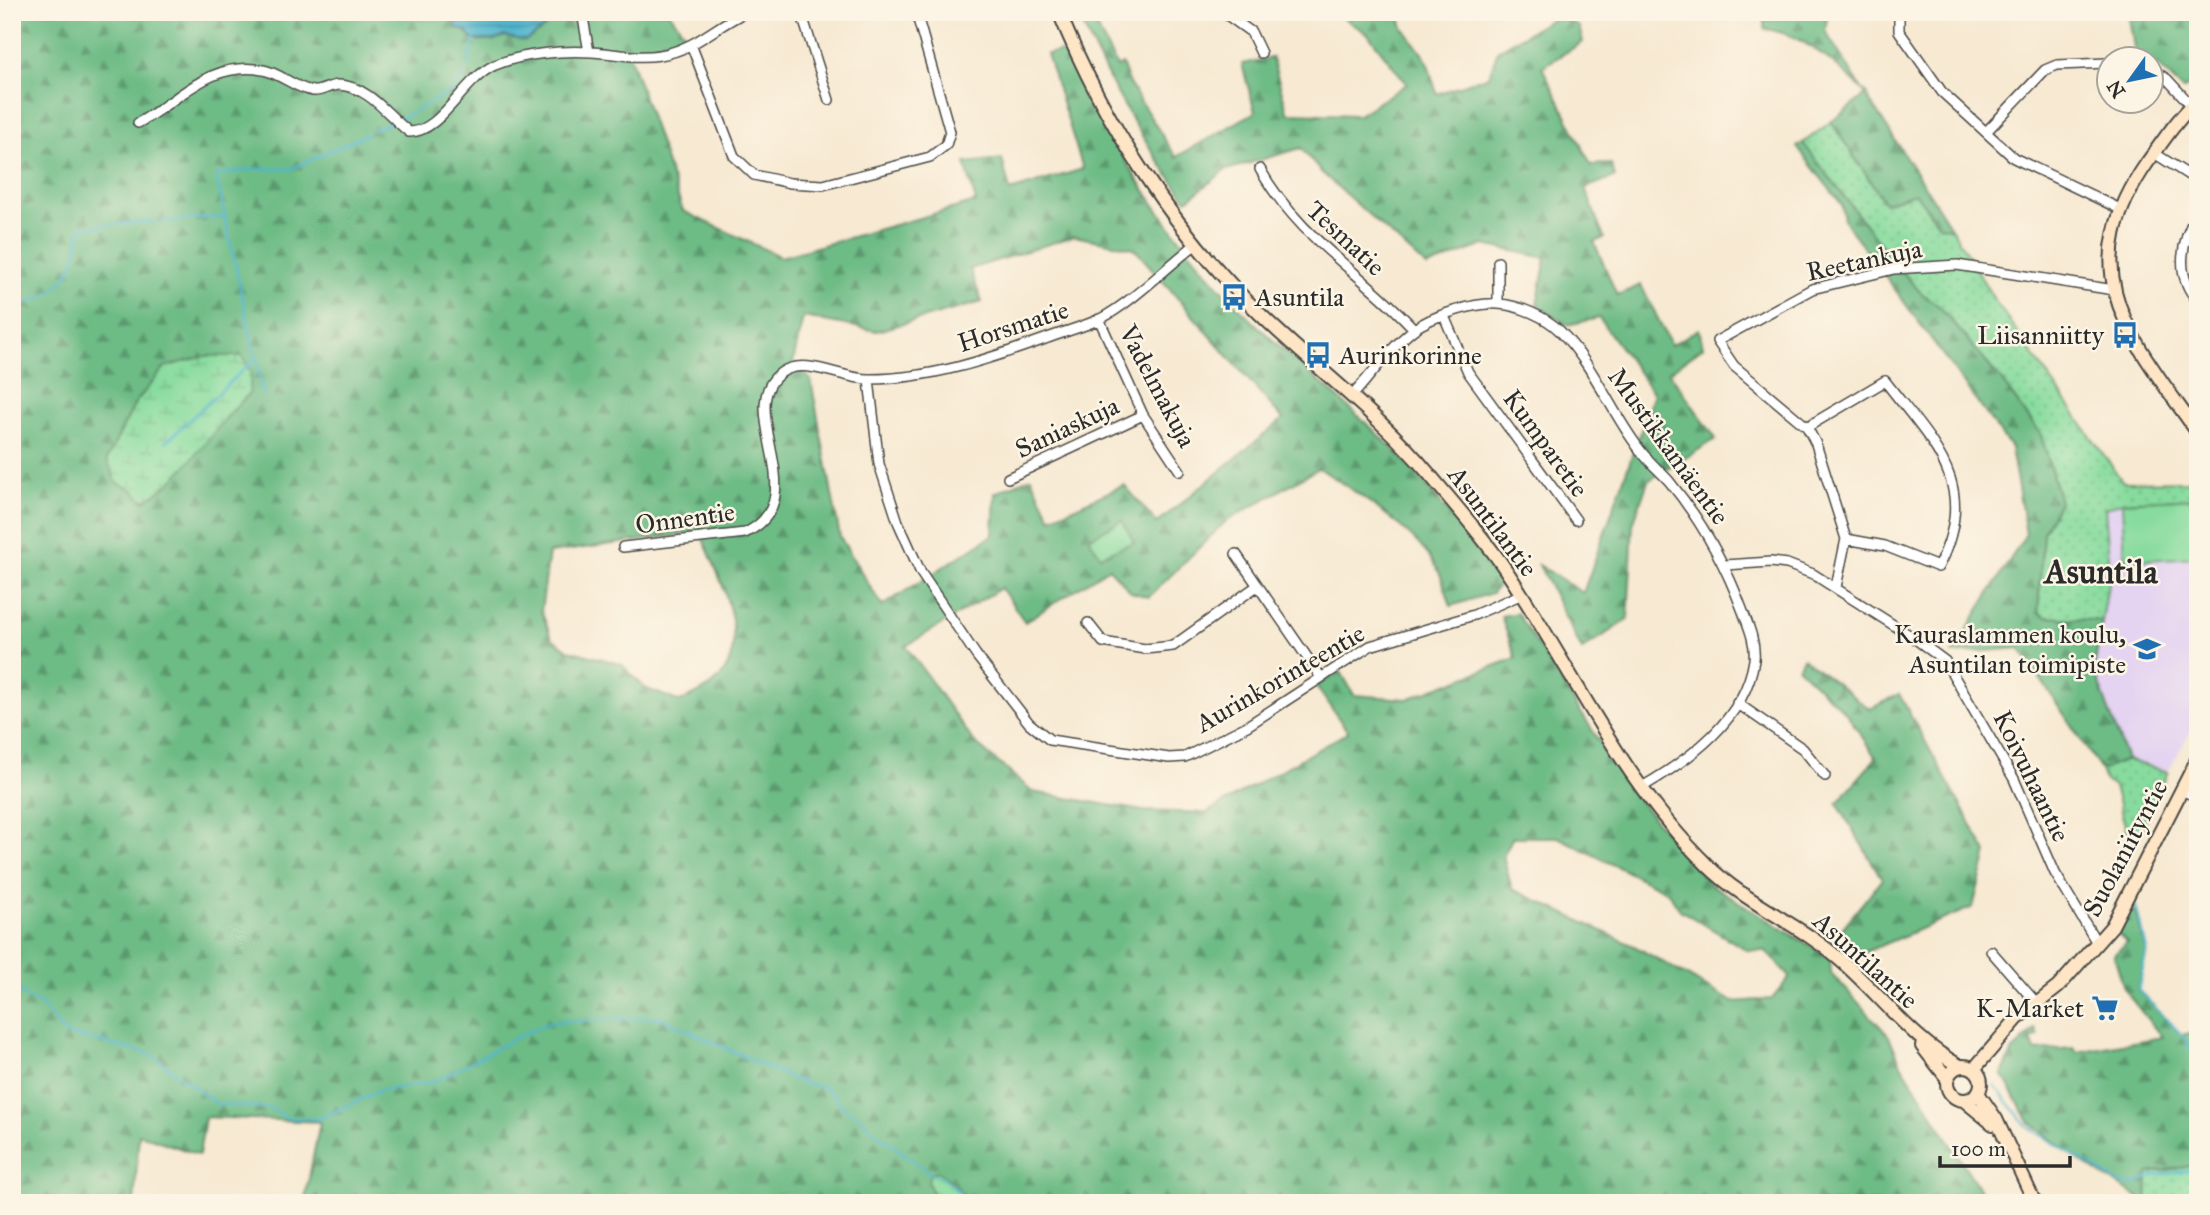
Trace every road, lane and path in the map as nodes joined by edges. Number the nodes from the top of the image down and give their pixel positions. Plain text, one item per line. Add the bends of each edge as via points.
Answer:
1 (582, 12) edge
2 (746, 12) edge
3 (801, 12) edge
4 (916, 12) edge
5 (1059, 12) edge
6 (1223, 12) edge
7 (1899, 12) edge
8 (692, 47) junction
9 (589, 52) junction
10 (1261, 53) dead end
11 (2094, 64) edge
12 (2164, 77) edge
13 (829, 100) dead end
14 (2195, 103) edge
15 (138, 123) dead end
16 (1986, 132) junction
17 (2154, 153) junction
18 (1260, 169) dead end
19 (2198, 181) edge
20 (2120, 209) junction
21 (2198, 213) edge
22 (1196, 244) junction
23 (1498, 262) dead end
24 (2114, 290) junction
25 (2198, 301) edge
26 (1498, 304) junction
27 (1444, 316) junction
28 (1099, 320) junction
29 (1414, 329) junction
30 (819, 369) joint
31 (869, 380) junction
32 (1352, 396) junction
33 (1143, 415) junction
34 (1807, 427) junction
35 (2198, 433) edge
36 (1180, 471) dead end
37 (1008, 478) dead end
38 (1576, 520) dead end
39 (1846, 538) junction
40 (623, 547) dead end
41 (1236, 554) dead end
42 (1725, 565) junction
43 (1257, 586) junction
44 (1836, 587) junction
45 (1520, 595) junction
46 (1088, 623) dead end
47 (1320, 676) junction
48 (1737, 703) junction
49 (2198, 758) edge
50 (1825, 776) dead end
51 (1642, 787) junction
52 (2182, 790) junction
53 (2198, 798) edge
54 (2097, 943) junction
55 (1992, 951) dead end
56 (2038, 1005) junction
57 (1915, 1034) junction
58 (1960, 1066) junction
59 (1977, 1073) junction
60 (1947, 1078) junction
61 (1978, 1093) junction
62 (1965, 1101) junction
63 (2000, 1133) junction
64 (2035, 1203) edge

1 - 9 street
2 - 8 street
3 - 13 street
4 - 8 street via 950,132 946,145 930,157 822,185 754,175 734,156
5 - 22 street, Asuntilantie via 1092,88 1124,144
6 - 10 street via 1251,32
7 - 16 street via 1899,31 1942,92
8 - 9 street via 638,58
9 - 15 street via 494,66 475,78 419,133 409,132 369,96 347,86 313,91 266,70 245,68 206,76
11 - 16 street via 2045,70
12 - 14 street
14 - 17 street
16 - 20 street via 2014,158
17 - 19 street
17 - 20 street
18 - 29 street, Tesmatie via 1287,211 1313,239
20 - 24 street via 2112,240
21 - 25 street via 2184,235 2182,257 2185,280
22 - 28 street, Horsmatie
22 - 32 street, Asuntilantie via 1260,314
23 - 26 street
24 - 34 street, Reetankuja via 1957,265 1894,269 1812,289 1717,341 1734,366
24 - 35 street via 2128,328
26 - 27 street, Mustikkamäentie
26 - 42 street, Mustikkamäentie via 1532,313 1561,332 1639,450 1692,512
27 - 29 street, Mustikkamäentie
27 - 38 street, Kumparetie via 1468,372
28 - 31 street, Horsmatie via 979,363
28 - 33 street, Vadelmakuja
29 - 32 street, Mustikkamäentie
30 - 31 street, Horsmatie
30 - 40 street, Onnentie via 783,372 769,388 766,418 777,483 772,509 760,526 745,533
31 - 47 street, Aurinkorinteentie via 880,464 898,522 921,573 976,655 1029,723 1050,740 1185,757 1247,726
32 - 45 street, Asuntilantie via 1418,461 1500,561
33 - 36 street, Vadelmakuja
33 - 37 street, Saniaskuja
34 - 39 street
34 - 39 street via 1885,381 1940,453 1954,482 1950,545 1938,567 1885,546
39 - 44 street
41 - 43 street
42 - 44 street, Koivuhaantie via 1753,561 1787,564
42 - 48 street, Mustikkamäentie via 1754,649 1751,671
43 - 46 street via 1173,646 1145,649 1102,642
43 - 47 street
44 - 54 street, Koivuhaantie via 1935,653 1954,672 2014,779 2055,873
45 - 47 street, Aurinkorinteentie via 1474,615 1370,646
45 - 51 street, Asuntilantie
48 - 50 street via 1803,749
48 - 51 street, Mustikkamäentie via 1713,737 1685,761
49 - 52 street, Suolaniityntie
51 - 57 street, Asuntilantie via 1707,866 1833,954
52 - 53 street
52 - 54 street, Suolaniityntie via 2112,926
54 - 56 street, Suolaniityntie
55 - 56 street
56 - 59 street, Suolaniityntie via 2017,1019 1998,1044 1994,1058
57 - 58 street, Asuntilantie
57 - 60 street, Asuntilantie
58 - 59 street
58 - 60 street
59 - 61 street
60 - 62 street via 1952,1096
61 - 62 street
61 - 63 street
62 - 63 street
63 - 64 street

